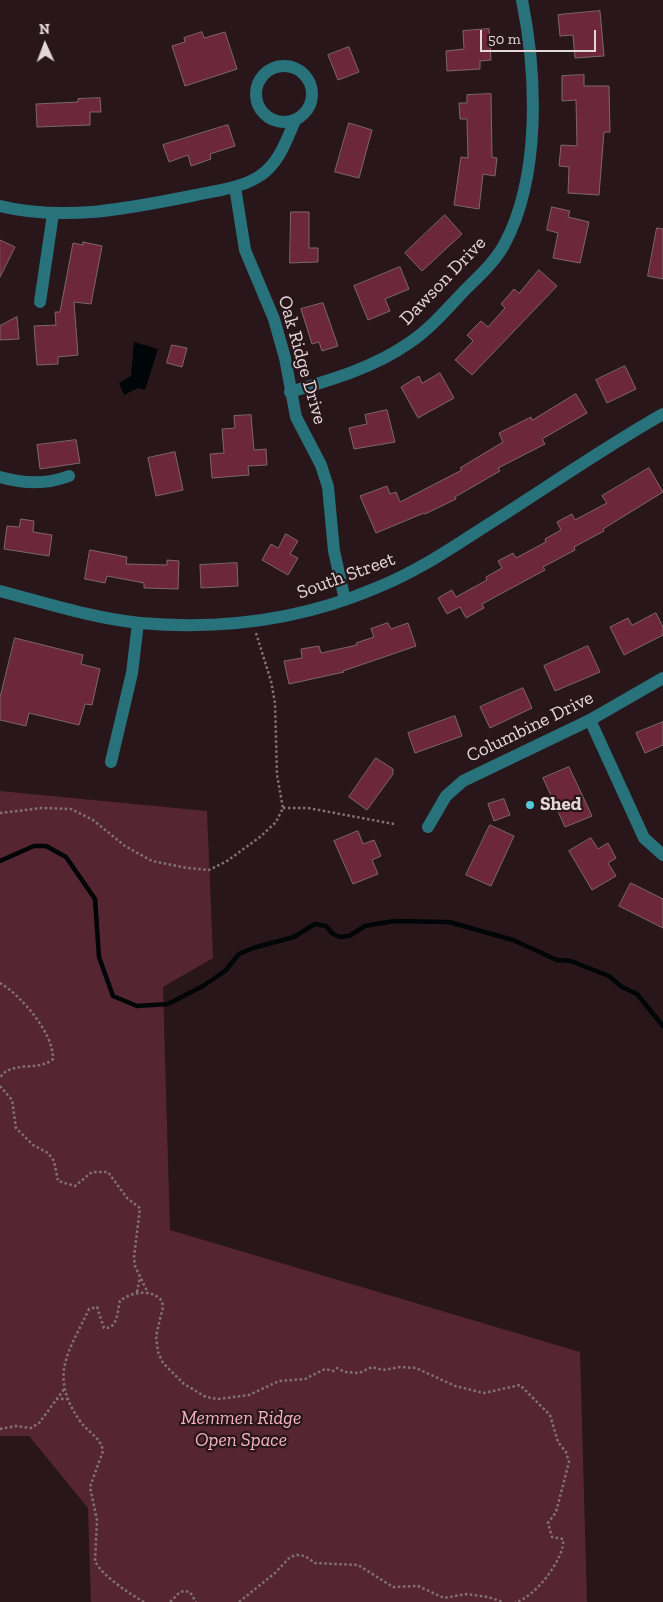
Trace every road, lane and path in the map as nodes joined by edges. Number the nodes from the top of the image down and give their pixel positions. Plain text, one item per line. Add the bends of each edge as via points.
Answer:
1 (522, 0) edge
2 (295, 120) junction
3 (235, 186) junction
4 (0, 206) edge
5 (53, 214) junction
6 (40, 302) dead end
7 (290, 392) junction
8 (663, 414) edge
9 (69, 476) dead end
10 (0, 477) edge
11 (0, 591) edge
12 (345, 600) junction
13 (138, 622) junction
14 (252, 622) junction
15 (663, 678) edge
16 (590, 720) junction
17 (112, 762) dead end
18 (283, 808) junction
19 (0, 813) edge
20 (394, 824) dead end
21 (428, 827) dead end
22 (663, 855) edge
23 (0, 983) edge
24 (0, 1078) edge
25 (0, 1086) edge
26 (140, 1277) junction
27 (137, 1292) junction
28 (148, 1294) junction
29 (65, 1388) junction
30 (56, 1399) junction
31 (70, 1399) junction
32 (0, 1429) edge
33 (144, 1602) edge
34 (170, 1602) edge
35 (196, 1602) edge
36 (239, 1602) edge
37 (503, 1602) edge
38 (515, 1602) edge

1 - 7 street, Dawson Drive via 531,67 531,129 523,191 502,247 473,283 409,343 357,370
2 - 2 street via 310,105 311,86 300,71 291,67 274,68 259,80 257,104 262,112 278,122
2 - 3 street via 274,163 260,176
3 - 5 street via 133,207
3 - 7 street, Oak Ridge Drive via 245,250 274,319
4 - 5 street
5 - 6 street
7 - 12 street, Oak Ridge Drive via 299,426 321,465 328,487 334,557
8 - 12 street, South Street via 430,562
9 - 10 street via 41,483
11 - 13 street, South Street
12 - 14 street, South Street via 290,616
13 - 14 street, South Street via 206,626
13 - 17 street via 132,672
14 - 18 path via 275,703 277,775
15 - 16 street, Columbine Drive
16 - 21 street, Columbine Drive via 463,781 446,796
16 - 22 street via 644,838
18 - 19 path via 276,822 260,837 210,870 170,866 137,854 112,838 93,820 71,809 42,808
18 - 20 path via 308,808
23 - 24 path via 19,997 45,1031 54,1051 53,1059 48,1063 10,1070
25 - 26 path via 12,1100 16,1128 33,1145 48,1153 54,1161 58,1181 75,1186 92,1172 108,1172 127,1198 140,1208 134,1249 135,1266
26 - 27 path
26 - 28 path
27 - 28 path
27 - 29 path via 120,1301 113,1326 108,1329 102,1324 97,1307 89,1309 65,1356
28 - 38 path via 162,1301 156,1336 158,1352 164,1363 184,1384 206,1397 218,1399 249,1395 279,1381 305,1380 325,1369 359,1373 372,1367 383,1370 416,1368 455,1386 484,1392 494,1392 514,1384 525,1389 550,1415 558,1442 569,1462 556,1512 548,1523 552,1537 563,1539 563,1548 552,1572 526,1598
29 - 30 path
29 - 31 path
30 - 31 path
30 - 32 path via 39,1423 31,1428
31 - 33 path via 80,1422 98,1437 103,1451 90,1487 97,1520 95,1561 118,1584
34 - 35 path via 184,1590 190,1592
36 - 37 path via 290,1557 297,1556 305,1556 316,1563 358,1565 394,1587 418,1586 444,1598 466,1594

